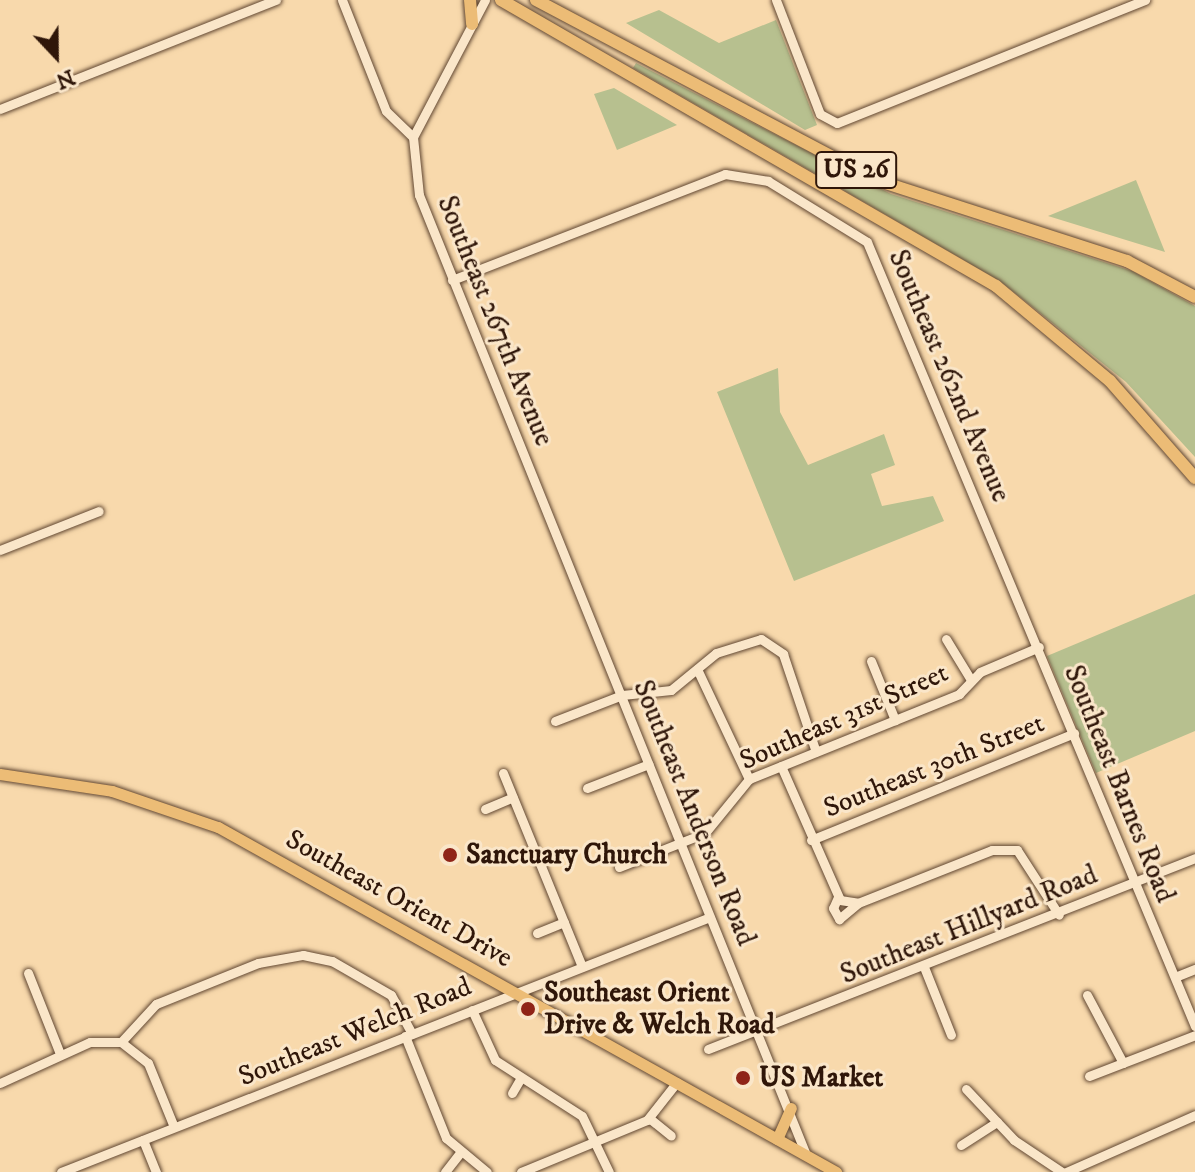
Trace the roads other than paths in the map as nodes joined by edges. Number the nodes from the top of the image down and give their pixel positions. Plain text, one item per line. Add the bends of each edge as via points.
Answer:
1 (276, 0) edge
2 (342, 0) edge
3 (470, 0) edge
4 (485, 0) edge
5 (501, 0) edge
6 (516, 0) edge
7 (536, 0) edge
8 (776, 0) edge
9 (1145, 0) edge
10 (548, 4) edge
11 (472, 24) junction
12 (615, 46) junction
13 (0, 109) edge
14 (413, 137) junction
15 (452, 280) junction
16 (1195, 297) edge
17 (1195, 478) edge
18 (99, 511) dead end
19 (0, 550) edge
20 (946, 639) dead end
21 (1039, 647) junction
22 (871, 661) dead end
23 (610, 665) joint
24 (697, 669) junction
25 (971, 680) junction
26 (622, 695) junction
27 (895, 720) junction
28 (555, 721) dead end
29 (1074, 733) junction
30 (816, 752) junction
31 (649, 764) junction
32 (781, 766) junction
33 (503, 773) dead end
34 (0, 774) edge
35 (749, 779) junction
36 (587, 788) dead end
37 (513, 797) junction
38 (485, 809) dead end
39 (811, 840) junction
40 (681, 843) junction
41 (1195, 858) edge
42 (619, 867) dead end
43 (1135, 883) junction
44 (842, 899) junction
45 (858, 903) junction
46 (1059, 915) junction
47 (710, 917) junction
48 (564, 922) junction
49 (537, 933) dead end
50 (582, 967) junction
51 (924, 967) junction
52 (1195, 969) edge
53 (28, 973) dead end
54 (1175, 977) junction
55 (516, 992) junction
56 (1087, 995) dead end
57 (472, 1010) junction
58 (1195, 1026) edge
59 (759, 1032) junction
60 (408, 1035) junction
61 (951, 1035) dead end
62 (1195, 1035) edge
63 (121, 1042) junction
64 (708, 1049) dead end
65 (60, 1054) junction
66 (1123, 1063) junction
67 (1089, 1076) dead end
68 (520, 1079) junction
69 (677, 1082) junction
70 (0, 1083) edge
71 (966, 1089) dead end
72 (512, 1093) dead end
73 (791, 1108) junction
74 (1195, 1115) edge
75 (649, 1118) junction
76 (997, 1122) junction
77 (174, 1127) junction
78 (671, 1136) dead end
79 (777, 1139) junction
80 (143, 1140) junction
81 (596, 1141) junction
82 (961, 1145) dead end
83 (459, 1154) junction
84 (806, 1155) junction
85 (61, 1172) edge
86 (156, 1172) edge
87 (445, 1172) edge
88 (487, 1172) edge
89 (521, 1172) edge
90 (609, 1172) edge
91 (836, 1172) edge
92 (1064, 1172) edge

1 - 13 street
2 - 14 street via 386,111
3 - 11 highway
4 - 11 street
5 - 17 highway, US 26 via 996,286 1102,373
6 - 12 highway
7 - 10 highway, US 26
8 - 9 street via 830,122
10 - 12 highway, US 26
11 - 14 street
12 - 16 highway, US 26 via 898,190 1112,256
14 - 15 street, Southeast 267th Avenue via 419,195
15 - 21 street, Southeast 262nd Avenue via 725,174 757,178 854,230 878,258
15 - 23 street, Southeast 267th Avenue
18 - 19 street
20 - 25 street
21 - 25 street, Southeast 31st Street
21 - 29 street, Southeast Barnes Road
22 - 27 street
23 - 26 street, Southeast Anderson Road
24 - 26 street via 671,690
24 - 30 street via 751,639 770,642 783,654
24 - 35 street
25 - 27 street, Southeast 31st Street via 959,694
26 - 28 street
26 - 31 street, Southeast Anderson Road
27 - 30 street, Southeast 31st Street
29 - 39 street, Southeast 30th Street
29 - 43 street, Southeast Barnes Road
30 - 32 street, Southeast 31st Street
31 - 36 street
31 - 40 street, Southeast Anderson Road
32 - 35 street, Southeast 31st Street
32 - 39 street
33 - 37 street
34 - 55 main road, Southeast Orient Drive via 112,791 208,823
35 - 40 street, Southeast 31st Street via 709,830
37 - 38 street
37 - 48 street
39 - 44 street
40 - 42 street, Southeast 31st Street
40 - 47 street, Southeast Anderson Road
41 - 43 street, Southeast Hillyard Road
43 - 46 street, Southeast Hillyard Road
43 - 54 street, Southeast Barnes Road
44 - 45 street
44 - 45 street via 833,908 839,919
45 - 46 street via 992,850 1018,845
46 - 51 street, Southeast Hillyard Road
47 - 50 street, Southeast Welch Road
47 - 59 street, Southeast Anderson Road
48 - 49 street
48 - 50 street
50 - 55 street, Southeast Welch Road
51 - 59 street, Southeast Hillyard Road
51 - 61 street
52 - 54 street
53 - 65 street
54 - 58 street, Southeast Barnes Road
55 - 57 street, Southeast Welch Road
55 - 69 main road, Southeast Orient Drive
56 - 66 street
57 - 60 street, Southeast Welch Road
57 - 68 street via 495,1060
59 - 64 street, Southeast Hillyard Road
59 - 73 street, Southeast Anderson Road
60 - 63 street via 391,995 332,961 303,955 258,963 156,1004
60 - 77 street, Southeast Welch Road
60 - 83 street via 442,1131
62 - 66 street
63 - 65 street via 98,1040
63 - 77 street via 148,1063
65 - 70 street
66 - 67 street
68 - 72 street
68 - 81 street via 578,1113
69 - 75 street
69 - 79 main road, Southeast Orient Drive
71 - 76 street
73 - 79 main road
73 - 84 street, Southeast Anderson Road
74 - 92 street
75 - 78 street
75 - 81 street
76 - 82 street
76 - 92 street
77 - 80 street, Southeast Welch Road
79 - 84 main road, Southeast Orient Drive
80 - 85 street, Southeast Welch Road
80 - 86 street
81 - 89 street
81 - 90 street
83 - 87 street
83 - 88 street
84 - 91 main road, Southeast Orient Drive

